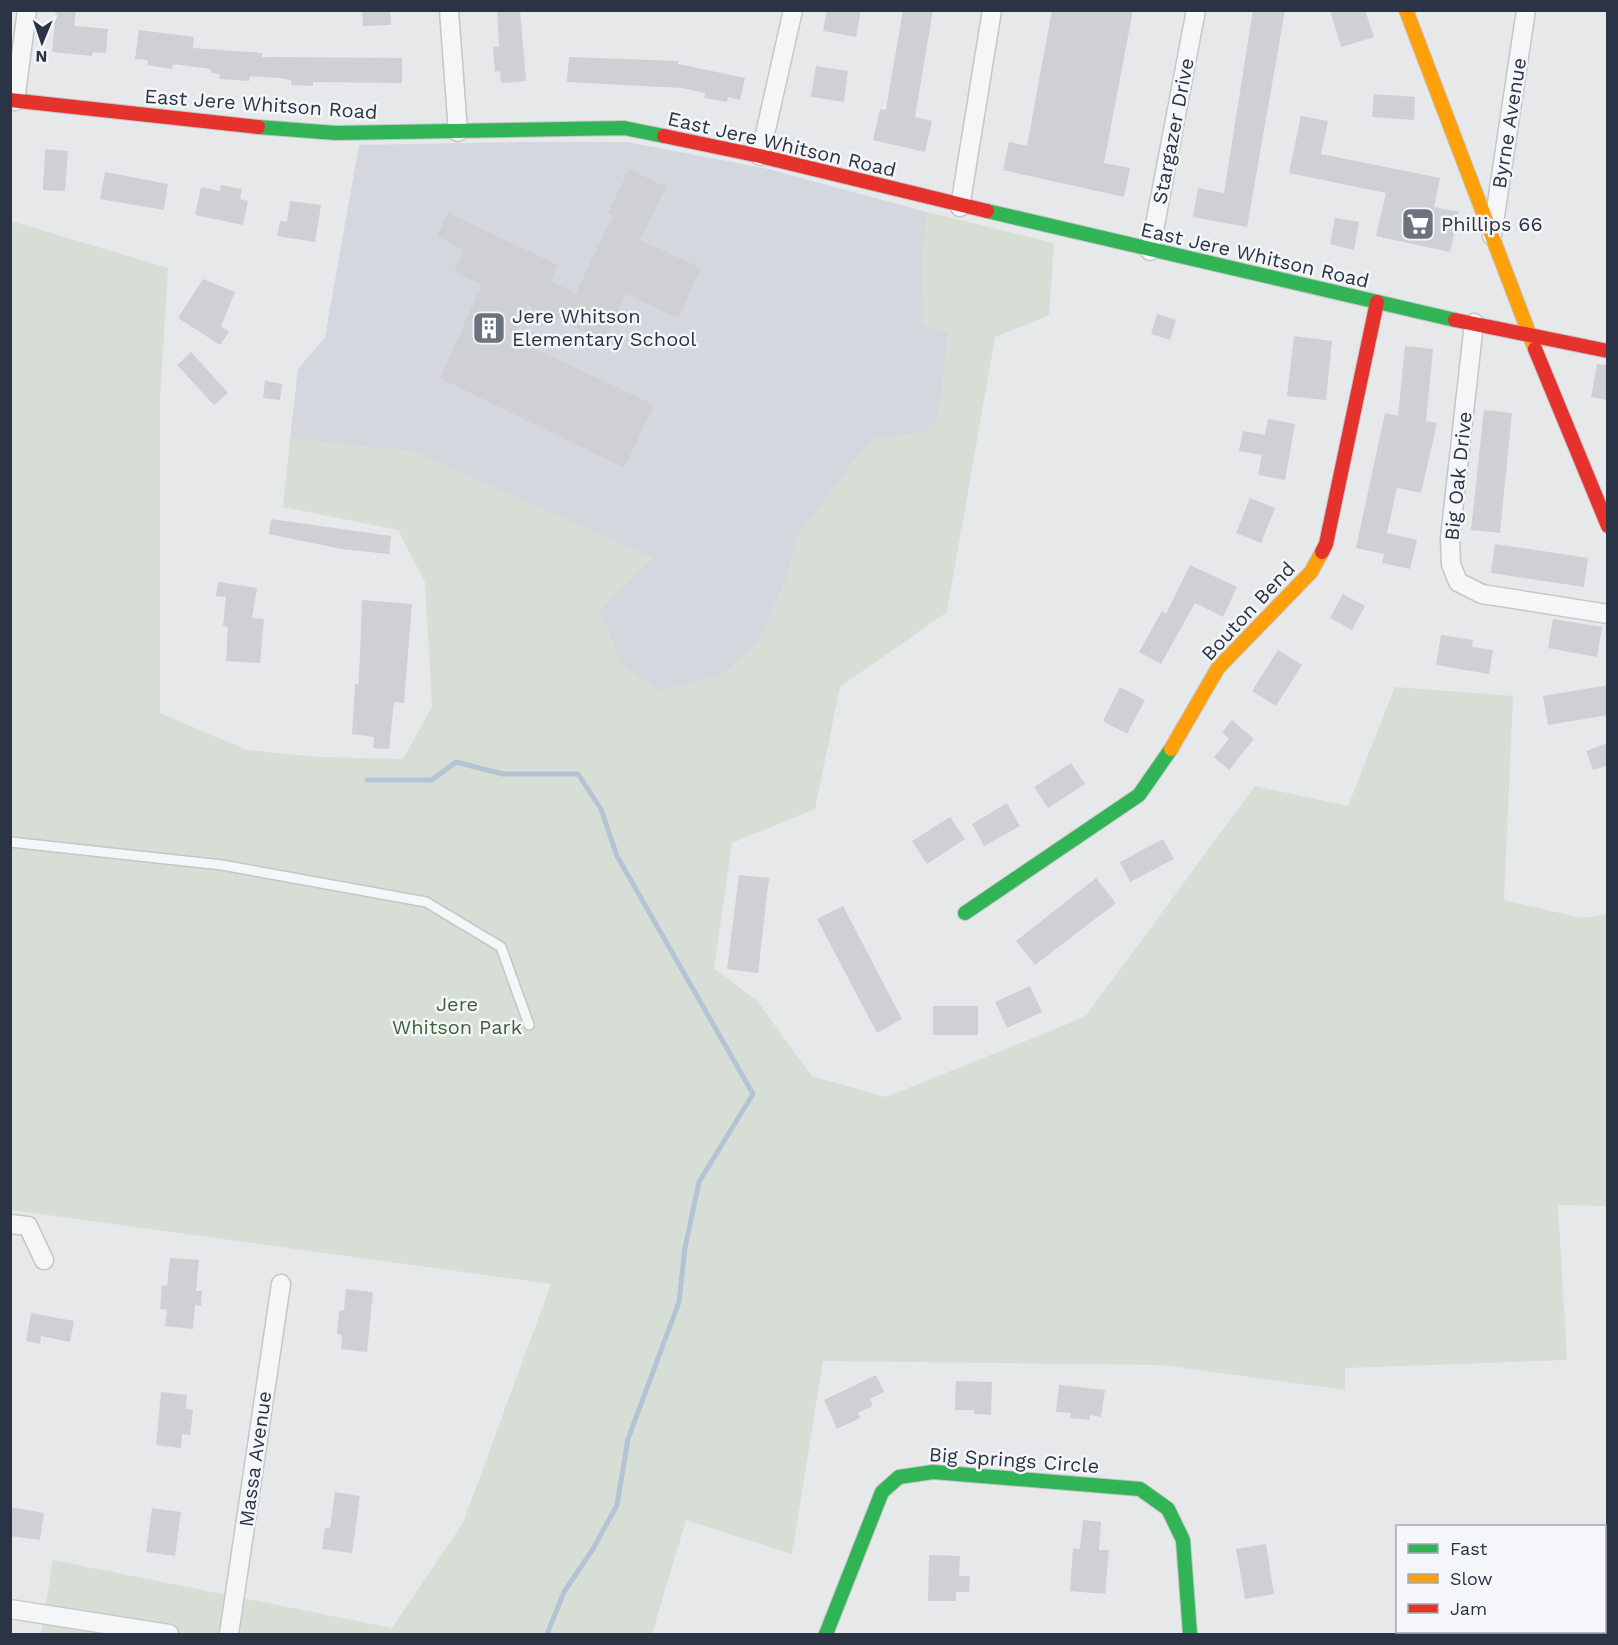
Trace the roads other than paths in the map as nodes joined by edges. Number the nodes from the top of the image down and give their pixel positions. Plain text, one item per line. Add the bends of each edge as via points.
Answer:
1 (27, 10) edge
2 (449, 10) edge
3 (793, 10) edge
4 (992, 10) edge
5 (1196, 10) edge
6 (1406, 10) edge
7 (1526, 10) edge
8 (13, 100) edge
9 (458, 132) junction
10 (760, 156) junction
11 (960, 207) junction
12 (1492, 236) junction
13 (1150, 251) junction
14 (1377, 302) junction
15 (1474, 323) junction
16 (1530, 337) junction
17 (1608, 351) edge
18 (1608, 526) edge
19 (1608, 614) edge
20 (10, 842) edge
21 (965, 913) dead end
22 (529, 1025) dead end
23 (10, 1224) edge
24 (44, 1260) dead end
25 (281, 1284) dead end
26 (10, 1609) edge
27 (169, 1635) edge
28 (229, 1635) edge
29 (826, 1635) edge
30 (1190, 1635) edge

1 - 8 street
2 - 9 street
3 - 10 street
4 - 11 street
5 - 13 street, Stargazer Drive
6 - 12 street
7 - 12 street, Byrne Avenue
8 - 9 street, East Jere Whitson Road via 197,122 336,132
9 - 10 street, East Jere Whitson Road via 624,128
10 - 11 street, East Jere Whitson Road
11 - 13 street, East Jere Whitson Road
12 - 16 street
13 - 14 street, East Jere Whitson Road
14 - 15 street, East Jere Whitson Road
14 - 21 street, Bouton Bend via 1326,544 1311,572 1218,668 1163,763 1139,795
15 - 16 street, East Jere Whitson Road
15 - 19 street, Big Oak Drive via 1450,538 1451,564 1458,582 1482,594
16 - 17 street, East Jere Whitson Road
16 - 18 street
20 - 22 lane via 222,865 426,902 501,947
23 - 24 street via 28,1226
25 - 28 street, Massa Avenue
26 - 27 street
29 - 30 street, Big Springs Circle via 885,1486 906,1473 933,1472 1140,1489 1168,1509 1183,1540

